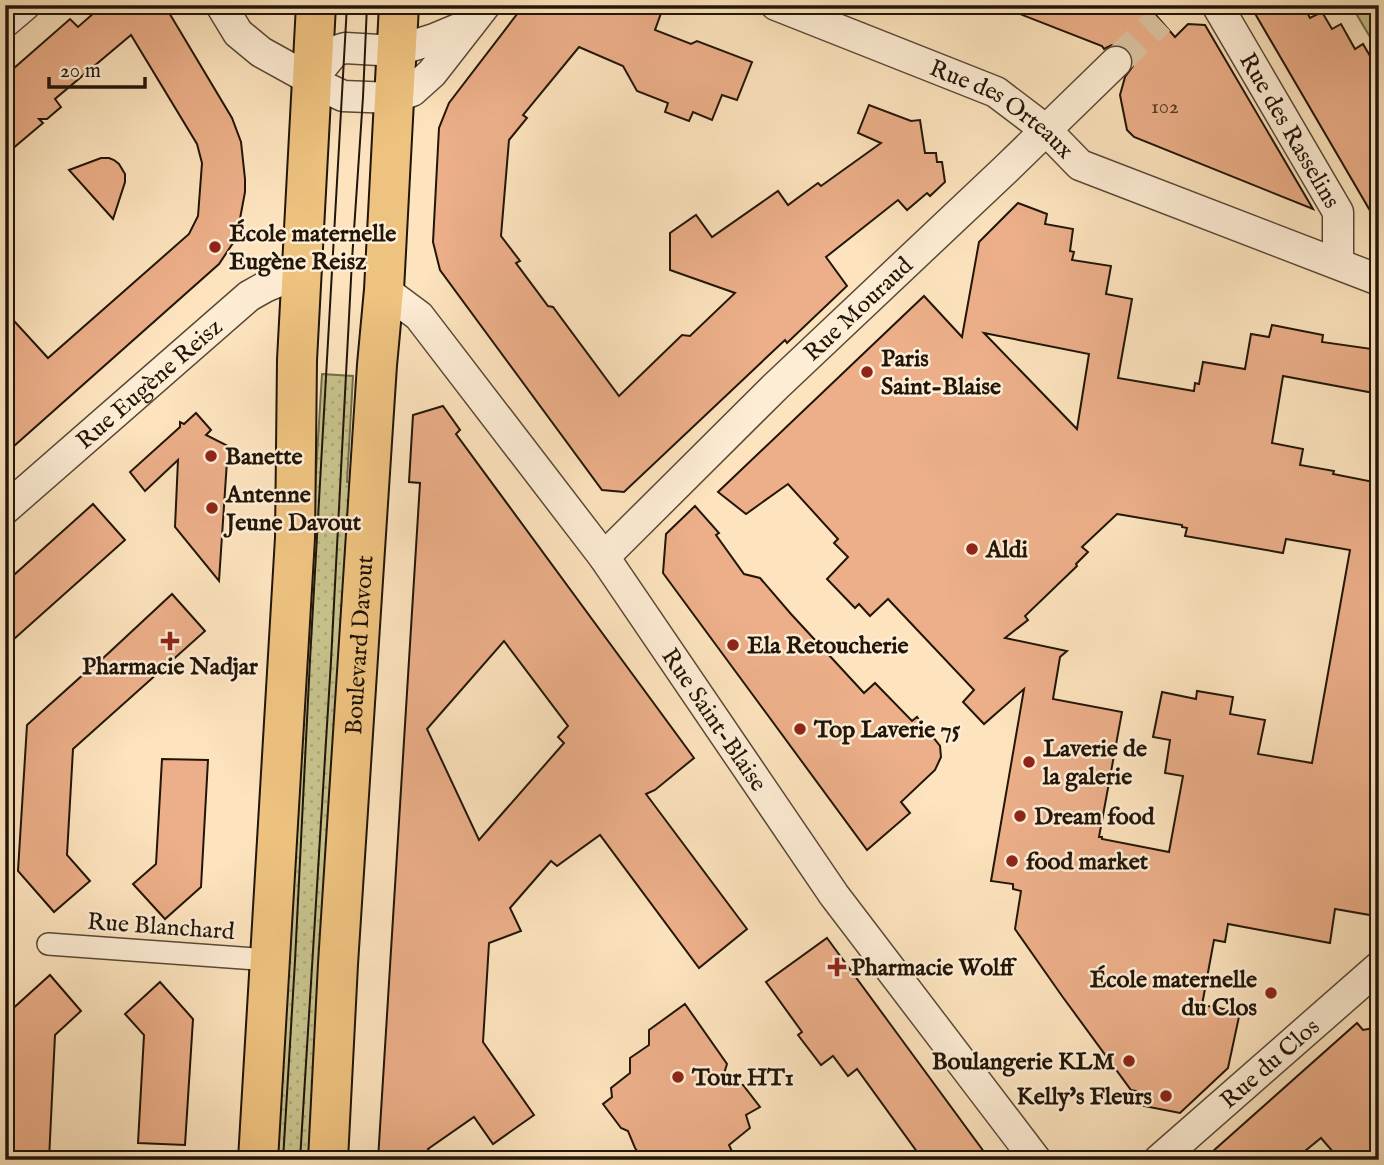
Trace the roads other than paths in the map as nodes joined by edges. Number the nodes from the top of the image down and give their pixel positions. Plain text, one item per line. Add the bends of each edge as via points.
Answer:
1 (24, 5) edge
2 (221, 5) edge
3 (316, 5) edge
4 (399, 5) edge
5 (776, 5) edge
6 (1217, 5) edge
7 (478, 15) edge
8 (5, 22) edge
9 (396, 51) junction
10 (1116, 62) tunnel mouth
11 (312, 79) junction
12 (393, 99) junction
13 (1046, 130) junction
14 (1338, 263) junction
15 (301, 272) junction
16 (1379, 280) edge
17 (384, 290) junction
18 (5, 509) edge
19 (604, 557) junction
20 (48, 944) dead end
21 (271, 960) junction
22 (1379, 967) edge
23 (258, 1160) edge
24 (328, 1160) edge
25 (1036, 1160) edge
26 (1159, 1160) edge

1 - 8 street
2 - 11 street via 238,33 261,52
3 - 11 main road
4 - 9 main road, Boulevard Davout
5 - 13 street, Rue des Orteaux via 996,92
6 - 14 street, Rue des Rasselins via 1338,212
7 - 9 street via 434,39
7 - 12 street via 432,73 412,91
9 - 11 street via 335,51
9 - 12 main road, Boulevard Davout
10 - 13 street, Rue Mouraud
11 - 12 street via 343,96
11 - 15 main road
12 - 17 main road, Boulevard Davout
13 - 14 street, Rue des Orteaux via 1080,165
13 - 19 street, Rue Mouraud
14 - 16 street, Rue des Orteaux
15 - 18 street, Rue Eugène Reisz via 249,296
15 - 21 main road via 295,538
17 - 19 street, Rue Saint-Blaise via 419,316
17 - 24 main road, Boulevard Davout
19 - 25 street, Rue Saint-Blaise via 834,895
20 - 21 street, Rue Blanchard
21 - 23 main road
22 - 26 street, Rue du Clos

